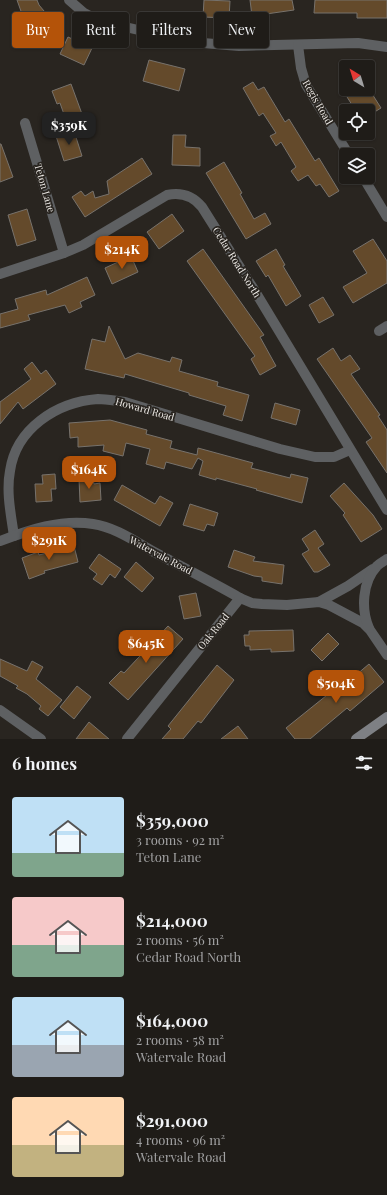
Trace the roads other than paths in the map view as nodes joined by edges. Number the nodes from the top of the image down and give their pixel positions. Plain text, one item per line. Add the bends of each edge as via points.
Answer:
1 (69, 0) edge
2 (298, 45) junction
3 (387, 47) edge
4 (25, 123) dead end
5 (345, 148) edge
6 (367, 184) edge
7 (387, 217) edge
8 (64, 253) junction
9 (0, 274) edge
10 (350, 450) junction
11 (387, 510) edge
12 (14, 536) junction
13 (0, 541) edge
14 (387, 559) edge
15 (376, 567) junction
16 (240, 598) junction
17 (319, 602) junction
18 (370, 630) junction
19 (387, 655) edge
20 (0, 710) edge
21 (387, 716) edge
22 (39, 738) edge
23 (128, 739) edge
24 (356, 739) edge

1 - 2 street via 95,20 191,42 238,46
2 - 3 street via 358,43
2 - 5 street, Regis Road via 306,85
4 - 8 street, Teton Lane
6 - 7 street
8 - 9 street, Cedar Road North
8 - 10 street, Cedar Road North via 93,240 164,196 179,194 194,200 202,207 253,288
10 - 11 street, Cedar Road North
10 - 12 street, Howard Road via 334,457 315,457 280,449 125,402 97,399 74,403 54,411 32,427 15,454 9,481
12 - 13 street, Watervale Road
12 - 16 street, Watervale Road via 66,523 104,526
14 - 15 street, Watervale Road
15 - 17 street, Watervale Road
15 - 18 street via 369,578 365,596 365,616
16 - 17 street, Watervale Road via 252,603 276,605
16 - 23 street, Oak Road
17 - 18 street, Watervale Road via 338,609
18 - 19 street, Watervale Road
20 - 22 street
21 - 24 street

